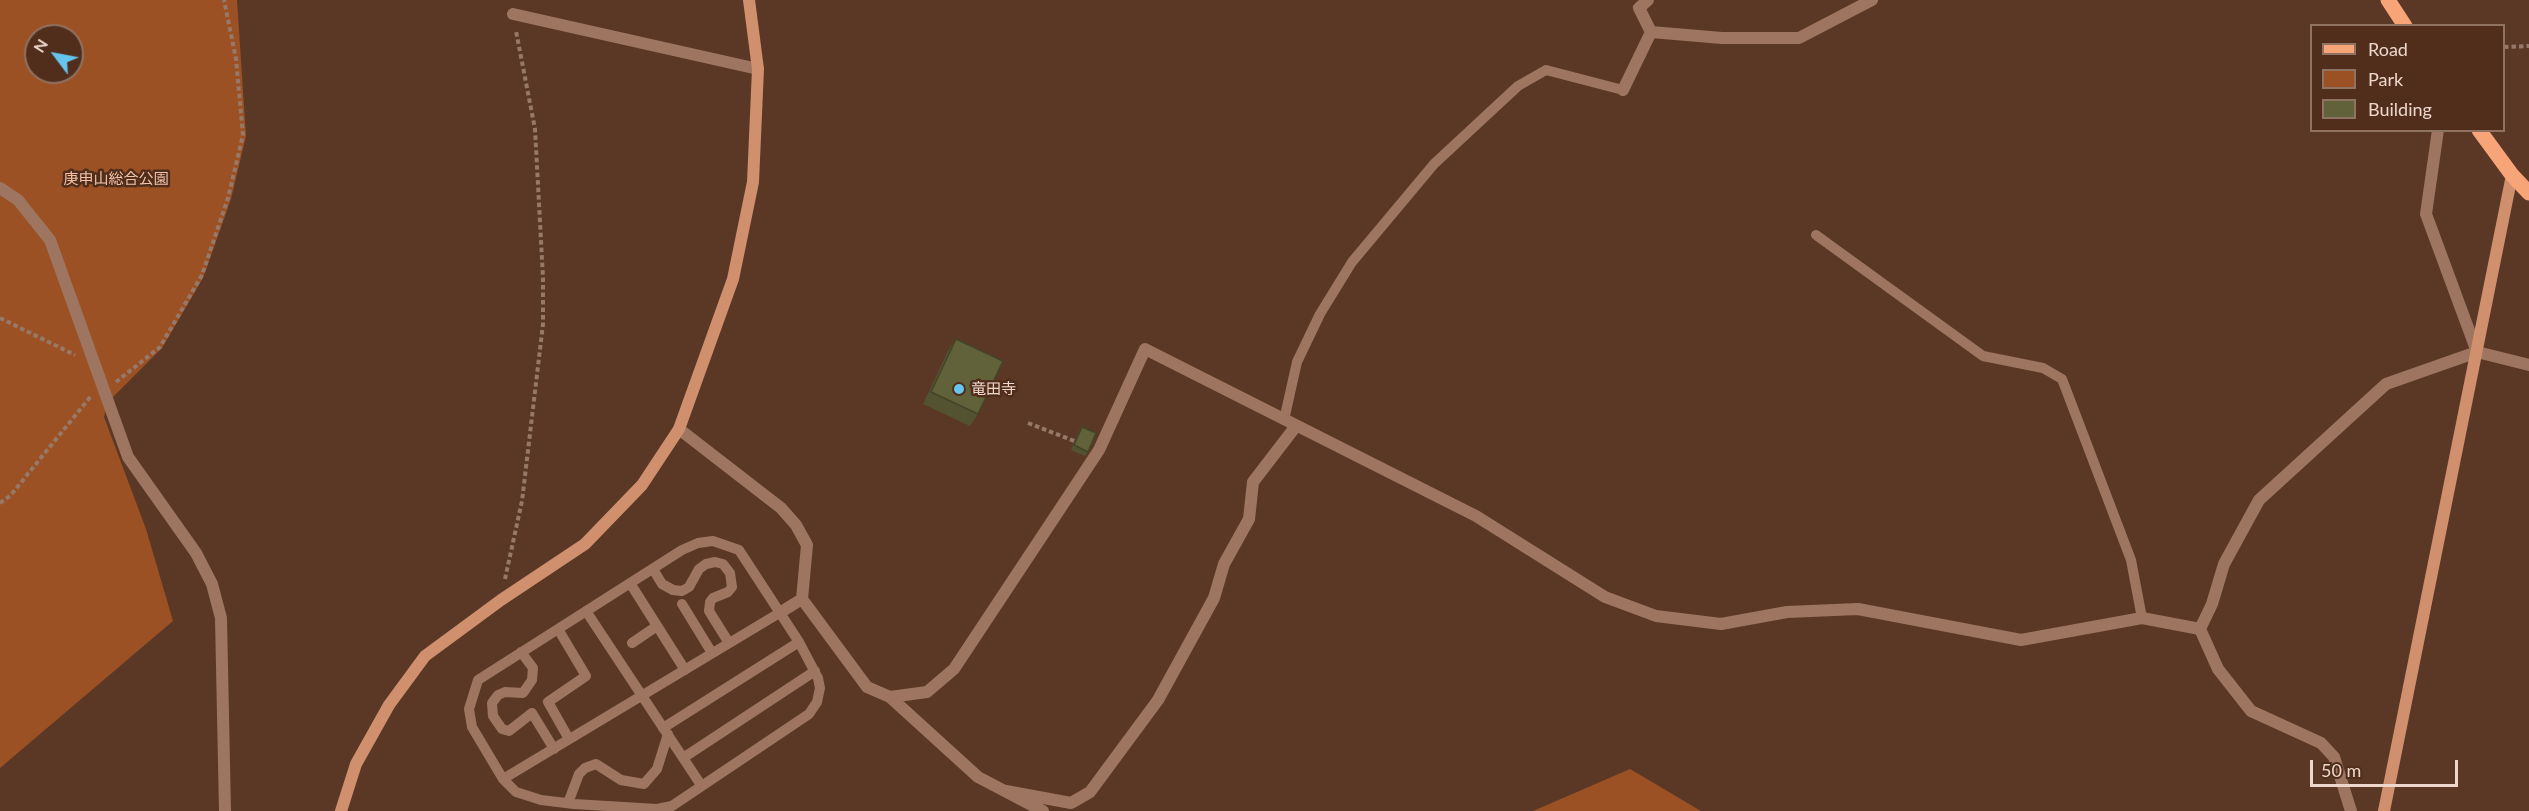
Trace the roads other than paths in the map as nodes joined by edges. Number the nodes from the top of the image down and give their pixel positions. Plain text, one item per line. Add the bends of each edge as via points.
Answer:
1 (749, 0) edge
2 (1648, 0) edge
3 (1872, 0) edge
4 (2388, 0) edge
5 (513, 14) road end
6 (2404, 24) edge
7 (1651, 32) junction
8 (758, 69) junction
9 (1623, 90) joint
10 (2438, 132) edge
11 (2480, 132) edge
12 (2512, 175) junction
13 (0, 188) edge
14 (2529, 193) edge
15 (1816, 235) dead end
16 (2477, 352) junction
17 (2529, 365) edge
18 (1290, 423) junction
19 (679, 429) junction
20 (653, 568) junction
21 (630, 583) junction
22 (802, 599) junction
23 (682, 604) dead end
24 (586, 611) junction
25 (781, 612) junction
26 (2142, 618) junction
27 (657, 626) junction
28 (2200, 628) junction
29 (558, 629) junction
30 (799, 642) junction
31 (632, 643) dead end
32 (729, 643) junction
33 (521, 652) junction
34 (712, 653) junction
35 (685, 669) junction
36 (815, 671) junction
37 (642, 695) junction
38 (890, 698) junction
39 (665, 731) junction
40 (569, 740) junction
41 (554, 749) junction
42 (683, 758) junction
43 (503, 779) junction
44 (701, 785) junction
45 (1006, 791) junction
46 (568, 803) junction
47 (225, 811) edge
48 (341, 811) edge
49 (1042, 811) edge
50 (2351, 811) edge
51 (2384, 811) edge

1 - 8 street
2 - 7 street via 1639,8
3 - 7 street via 1799,38 1722,38
4 - 6 main road
5 - 8 street
7 - 9 street
8 - 19 street via 753,182 733,279
9 - 18 lane via 1546,70 1518,86 1434,164 1352,262 1320,314 1297,362
10 - 16 street via 2427,214
11 - 12 main road
12 - 14 main road
12 - 16 street
13 - 47 street via 18,200 50,240 128,458 196,553 212,584 221,618
15 - 26 lane via 1983,356 2043,368 2062,379 2131,560
16 - 17 street
16 - 28 street via 2386,384 2259,500 2224,564
16 - 51 street
18 - 26 street via 1476,516 1605,597 1656,616 1721,624 1787,612 1858,609 2021,640
18 - 38 street via 1145,349 1099,450 954,669 927,692
18 - 45 street via 1253,482 1250,519 1224,564 1214,598 1158,700 1090,792 1071,803
19 - 22 street via 781,508 796,525 807,545
19 - 48 street via 642,485 585,544 425,656 390,705 356,764
20 - 21 lane
20 - 25 lane via 698,543 727,544 739,550
20 - 32 lane via 662,584 682,591 706,564 723,564 730,573 732,587 713,598 709,611
21 - 24 lane
21 - 27 lane
22 - 25 street
22 - 38 street via 867,687
23 - 34 lane
24 - 29 lane
24 - 37 lane
25 - 30 lane
25 - 32 lane
26 - 28 street
27 - 31 lane
27 - 35 lane
28 - 50 street via 2218,669 2251,711 2312,738 2334,757
29 - 33 lane
29 - 40 lane via 586,676 548,702
30 - 36 lane
30 - 39 lane
32 - 34 lane
33 - 41 lane via 533,668 532,680 523,693 498,695 492,703 493,716 502,729 509,731 532,713
33 - 43 lane via 478,680 468,709 471,726
34 - 35 lane
35 - 37 lane
36 - 42 lane
36 - 44 lane via 820,688 809,714
37 - 39 lane
37 - 40 lane
38 - 45 street via 978,777
39 - 42 lane
39 - 46 lane via 657,769 645,783 621,780 596,764 579,774
40 - 41 lane
41 - 43 lane
42 - 44 lane
43 - 46 lane via 516,792
44 - 46 lane via 672,806 657,809
45 - 49 street

